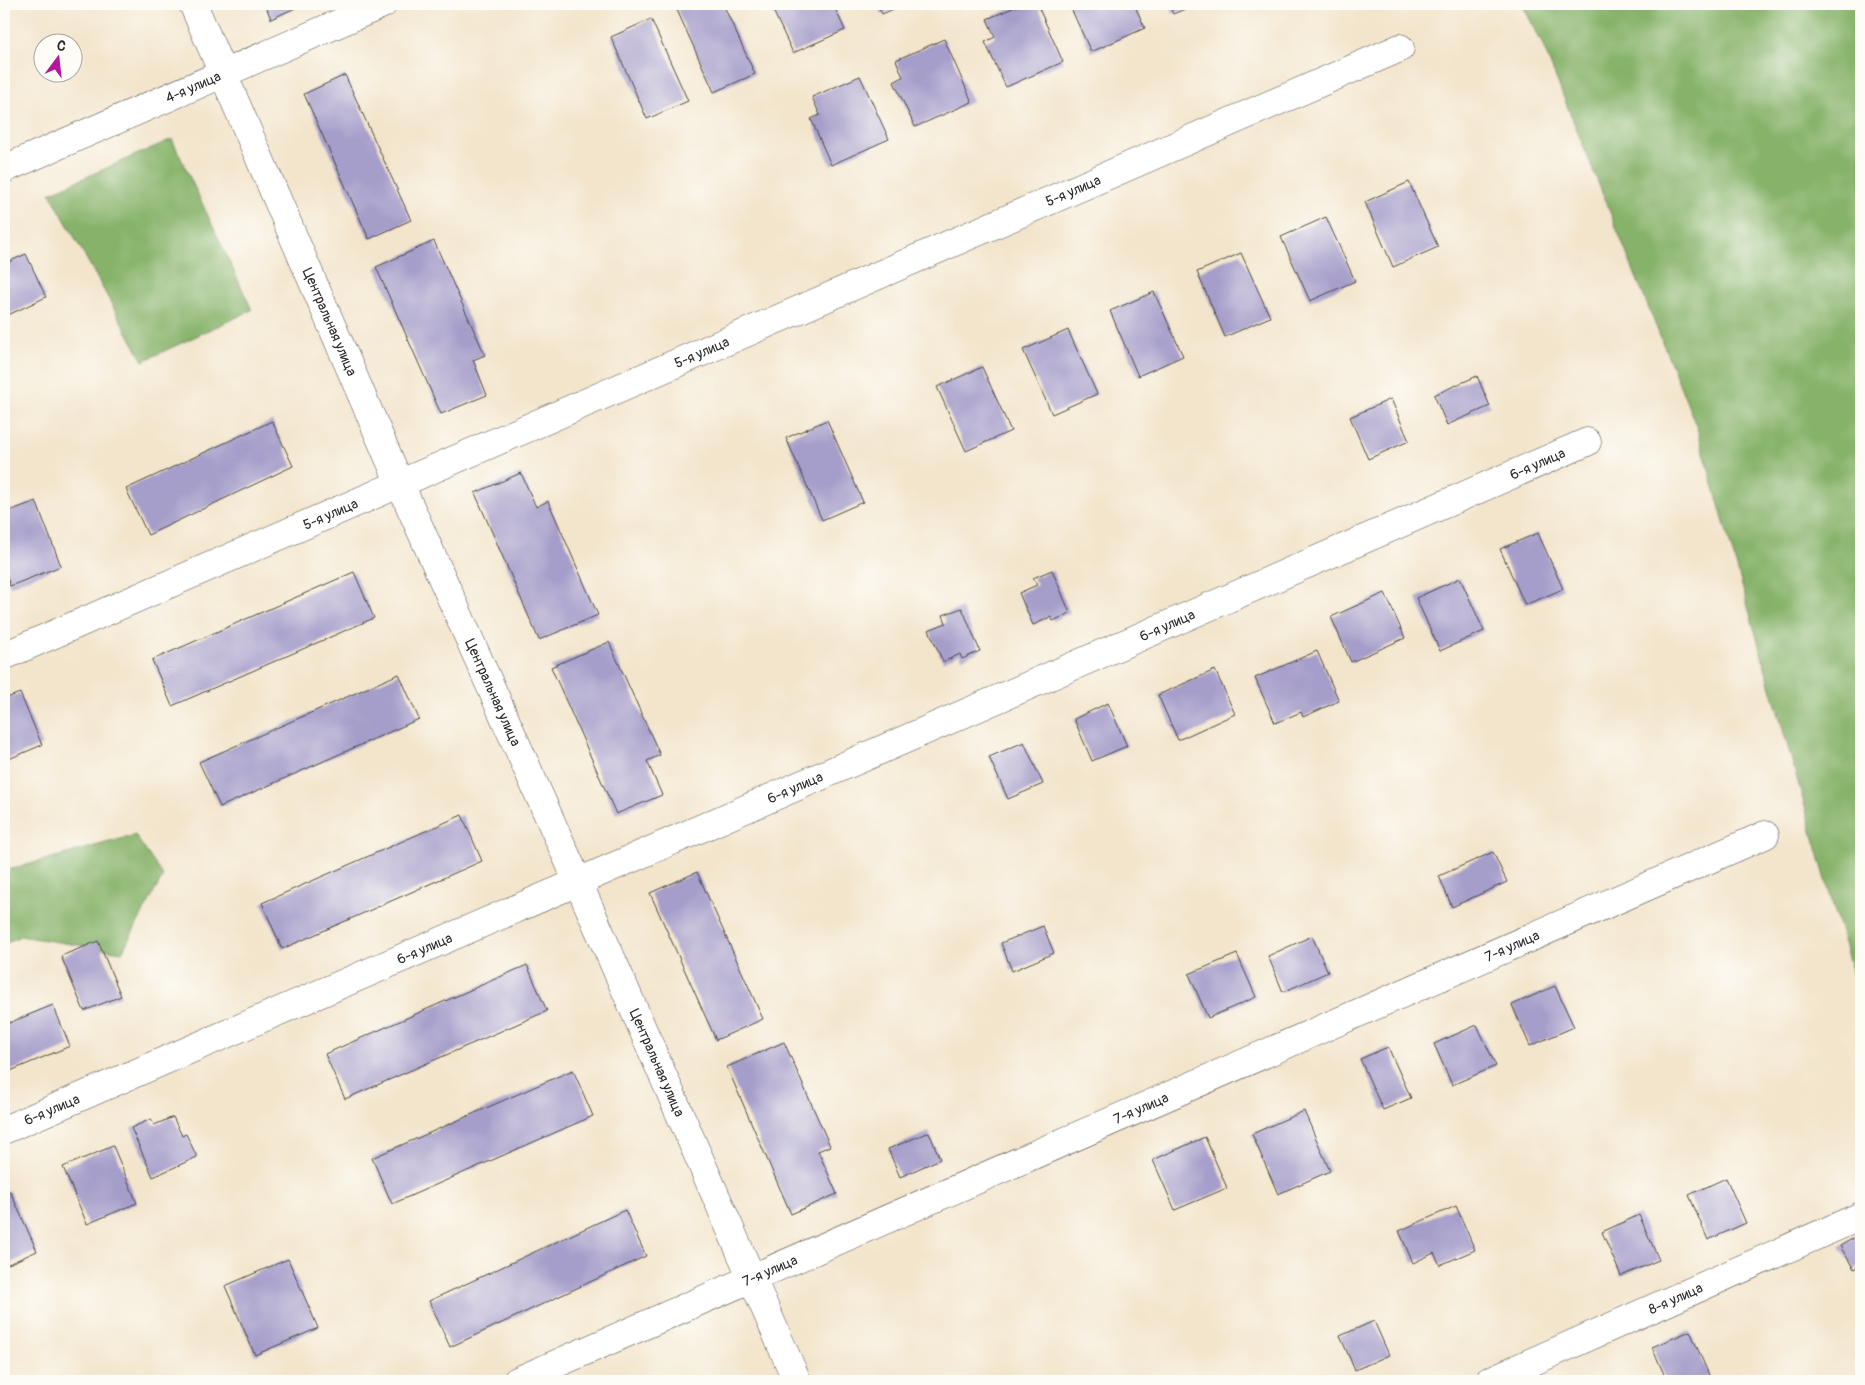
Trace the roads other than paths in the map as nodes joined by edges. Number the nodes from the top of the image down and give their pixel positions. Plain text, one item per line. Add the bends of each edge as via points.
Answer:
1 (193, 4) edge
2 (383, 4) edge
3 (1400, 48) dead end
4 (224, 72) junction
5 (4, 169) edge
6 (1587, 442) dead end
7 (400, 484) junction
8 (4, 656) edge
9 (1765, 835) dead end
10 (578, 882) junction
11 (4, 1130) edge
12 (1861, 1216) edge
13 (752, 1279) junction
14 (517, 1381) edge
15 (797, 1381) edge
16 (1488, 1381) edge

1 - 4 street, Центральная улица
2 - 4 street, 4-я улица
3 - 7 street, 5-я улица
4 - 5 street, 4-я улица
4 - 7 street, Центральная улица
6 - 10 street, 6-я улица
7 - 8 street, 5-я улица
7 - 10 street, Центральная улица
9 - 13 street, 7-я улица
10 - 11 street, 6-я улица
10 - 13 street, Центральная улица
12 - 16 street, 8-я улица
13 - 14 street, 7-я улица
13 - 15 street, Центральная улица

